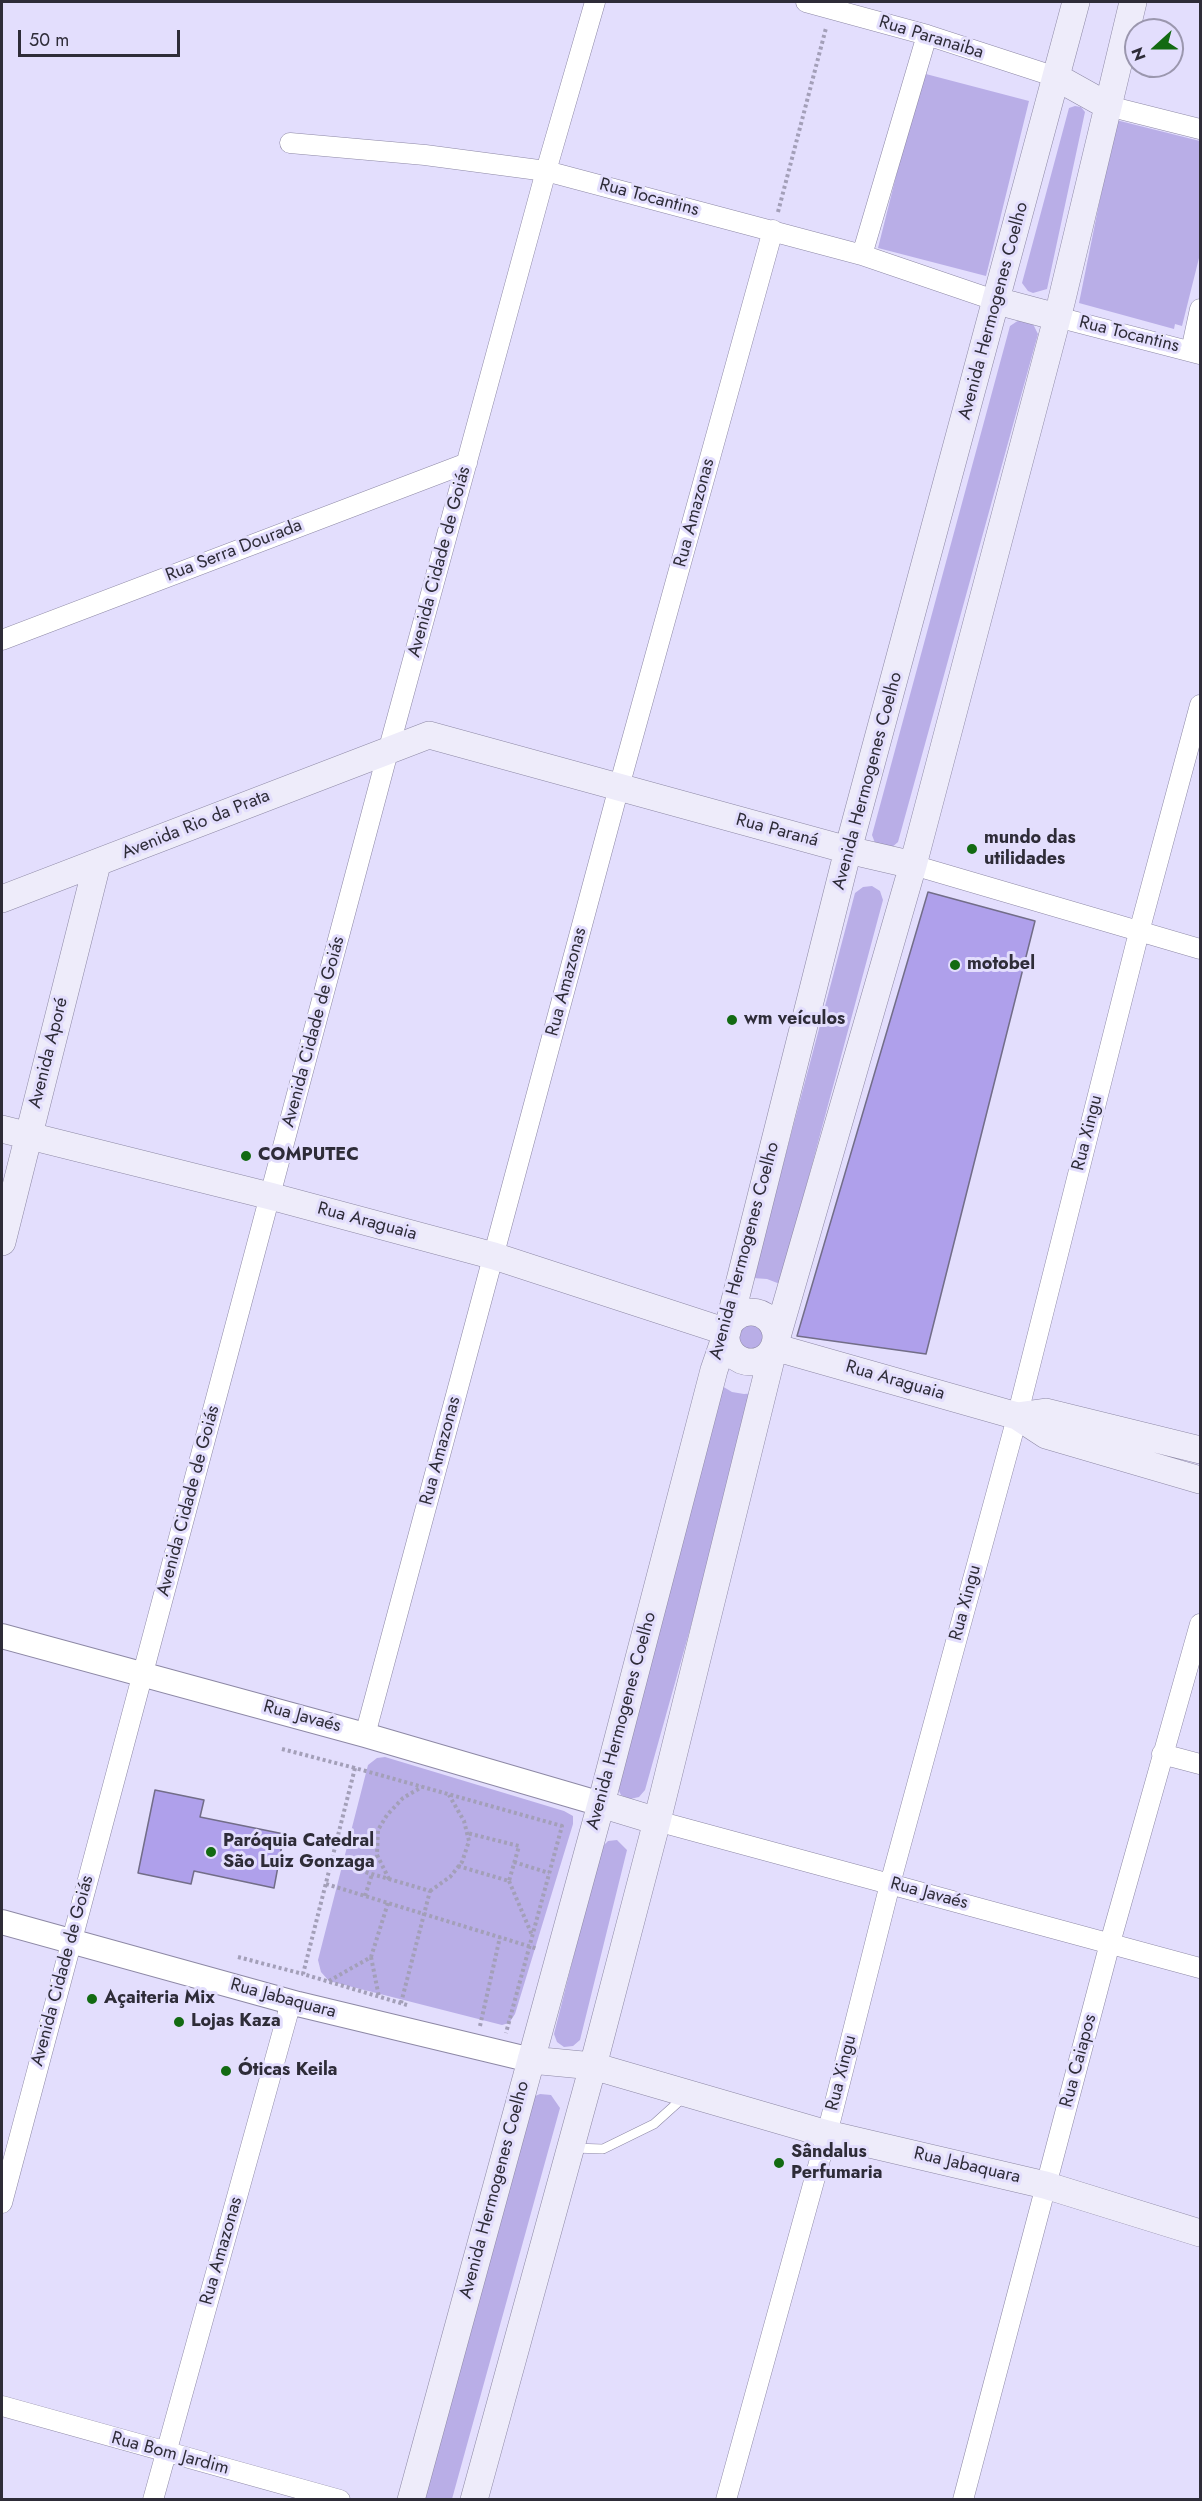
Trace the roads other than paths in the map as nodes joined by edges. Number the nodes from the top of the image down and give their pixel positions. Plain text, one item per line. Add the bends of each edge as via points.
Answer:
1 (595, 2) edge
2 (806, 2) edge
3 (1076, 2) edge
4 (1133, 2) edge
5 (927, 35) junction
6 (1056, 77) junction
7 (1108, 106) junction
8 (1200, 129) edge
9 (290, 143) dead end
10 (546, 171) junction
11 (773, 230) junction
12 (862, 255) junction
13 (997, 302) junction
14 (1200, 309) edge
15 (1057, 317) junction
16 (1196, 353) edge
17 (467, 462) junction
18 (2, 640) edge
19 (1200, 705) edge
20 (389, 748) junction
21 (619, 787) junction
22 (848, 850) junction
23 (97, 864) junction
24 (913, 865) junction
25 (2, 899) edge
26 (1139, 932) junction
27 (1200, 949) edge
28 (2, 1129) edge
29 (28, 1136) junction
30 (270, 1196) junction
31 (2, 1242) edge
32 (494, 1256) junction
33 (727, 1332) junction
34 (774, 1347) junction
35 (1017, 1416) junction
36 (1200, 1450) edge
37 (1200, 1480) edge
38 (1200, 1624) edge
39 (2, 1636) edge
40 (143, 1673) junction
41 (365, 1735) junction
42 (1162, 1754) junction
43 (1200, 1764) edge
44 (601, 1804) junction
45 (657, 1821) junction
46 (890, 1884) junction
47 (2, 1922) edge
48 (72, 1940) junction
49 (1110, 1943) junction
50 (1200, 1968) edge
51 (291, 2002) junction
52 (531, 2060) junction
53 (593, 2066) junction
54 (689, 2093) junction
55 (827, 2134) junction
56 (571, 2148) junction
57 (1045, 2185) junction
58 (2, 2203) edge
59 (1200, 2233) edge
60 (2, 2406) edge
61 (166, 2453) junction
62 (153, 2499) edge
63 (340, 2499) edge
64 (411, 2499) edge
65 (474, 2499) edge
66 (726, 2499) edge
67 (963, 2499) edge

1 - 10 street, Avenida Cidade de Goiás
2 - 5 street, Rua Paranaiba
3 - 6 main road, Avenida Hermogenes Coelho
4 - 7 main road
5 - 6 street, Rua Paranaiba
5 - 12 street
6 - 7 main road
6 - 13 main road, Avenida Hermogenes Coelho
7 - 8 street
7 - 15 main road
9 - 10 street, Rua Tocantins
10 - 11 street, Rua Tocantins
10 - 17 street, Avenida Cidade de Goiás
11 - 12 street, Rua Tocantins
11 - 21 street, Rua Amazonas
12 - 13 street, Rua Tocantins
13 - 15 main road
13 - 22 main road, Avenida Hermogenes Coelho
14 - 16 street
15 - 16 street, Rua Tocantins
15 - 24 main road
17 - 18 street, Rua Serra Dourada
17 - 20 street, Avenida Cidade de Goiás
19 - 26 street, Rua Xingu
20 - 21 main road, Rua Paraná via 429,735
20 - 23 main road, Avenida Rio da Prata
20 - 30 street, Avenida Cidade de Goiás
21 - 22 main road, Rua Paraná
21 - 32 street, Rua Amazonas
22 - 24 main road, Rua Paraná
22 - 33 main road, Avenida Hermogenes Coelho
23 - 25 main road, Avenida Rio da Prata
23 - 29 main road, Avenida Aporé
24 - 26 street, Rua Paraná
24 - 34 main road
26 - 27 street, Rua Paraná
26 - 35 street, Rua Xingu
28 - 29 main road, Rua Araguaia
29 - 30 main road, Rua Araguaia
29 - 31 main road, Avenida Aporé
30 - 32 main road, Rua Araguaia
30 - 40 street, Avenida Cidade de Goiás
32 - 33 main road, Rua Araguaia
32 - 41 street, Rua Amazonas
33 - 34 main road via 736,1317 744,1313 761,1314 775,1331
33 - 44 main road, Avenida Hermogenes Coelho
34 - 35 main road, Rua Araguaia
34 - 45 main road
35 - 36 main road, Rua Araguaia via 1046,1412
35 - 37 main road, Rua Araguaia via 1046,1435
35 - 46 street, Rua Xingu
38 - 42 street, Rua Caiapos
39 - 40 street, Rua Javaés
40 - 41 street, Rua Javaés
40 - 48 street, Avenida Cidade de Goiás
41 - 44 street, Rua Javaés
42 - 43 street
42 - 49 street, Rua Caiapos
44 - 45 main road
44 - 52 main road, Avenida Hermogenes Coelho
45 - 46 street, Rua Javaés
45 - 53 main road
46 - 49 street, Rua Javaés
46 - 55 street, Rua Xingu
47 - 48 street, Rua Jabaquara
48 - 51 street, Rua Jabaquara
48 - 58 street, Avenida Cidade de Goiás
49 - 50 street, Rua Javaés
49 - 57 street, Rua Caiapos
51 - 52 street, Rua Jabaquara
51 - 61 street, Rua Amazonas
52 - 53 main road, Rua Jabaquara
52 - 64 main road, Avenida Hermogenes Coelho
53 - 54 main road, Rua Jabaquara
53 - 56 main road
54 - 55 main road, Rua Jabaquara
54 - 56 lane via 654,2124 603,2149
55 - 57 main road, Rua Jabaquara
55 - 66 street, Rua Xingu
56 - 65 main road
57 - 59 main road, Rua Jabaquara
57 - 67 street, Rua Caiapos
60 - 61 street, Rua Bom Jardim
61 - 62 street, Rua Amazonas
61 - 63 street, Rua Bom Jardim

